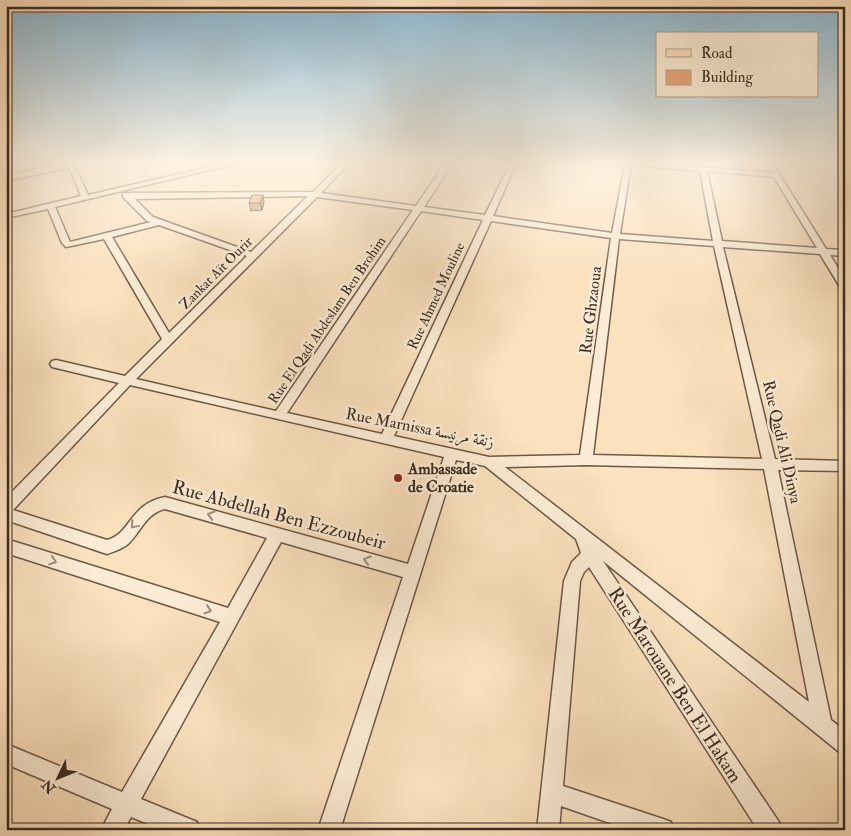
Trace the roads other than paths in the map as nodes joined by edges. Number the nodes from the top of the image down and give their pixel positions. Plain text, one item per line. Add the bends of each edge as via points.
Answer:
1 (59, 203) edge
2 (133, 203) edge
3 (306, 203) edge
4 (381, 203) edge
5 (421, 203) edge
6 (494, 203) edge
7 (621, 203) edge
8 (709, 203) edge
9 (793, 203) edge
10 (50, 205) junction
11 (418, 208) junction
12 (6, 216) edge
13 (487, 218) junction
14 (158, 223) junction
15 (107, 236) junction
16 (615, 236) junction
17 (719, 244) junction
18 (823, 252) junction
19 (845, 253) edge
20 (254, 256) junction
21 (845, 287) edge
22 (168, 340) junction
23 (56, 364) dead end
24 (128, 380) junction
25 (279, 416) junction
26 (386, 440) junction
27 (451, 454) junction
28 (586, 460) junction
29 (489, 462) junction
30 (770, 465) junction
31 (845, 466) edge
32 (6, 508) edge
33 (6, 514) edge
34 (278, 534) junction
35 (584, 538) junction
36 (6, 546) edge
37 (590, 556) junction
38 (414, 573) junction
39 (231, 617) junction
40 (823, 725) junction
41 (845, 744) edge
42 (6, 754) edge
43 (552, 793) junction
44 (126, 804) junction
45 (112, 830) edge
46 (189, 830) edge
47 (329, 830) edge
48 (548, 830) edge
49 (663, 830) edge
50 (771, 830) edge

1 - 10 street
2 - 14 street via 142,214
3 - 20 street, Zankat Aït Ourir
4 - 11 street
5 - 11 street, Rue El Qadi Abdeslam Ben Brohim
6 - 13 street, Rue Ahmed Mouline
7 - 16 street, Rue Ghzaoua
8 - 17 street, Rue Qadi Ali Dinya
9 - 18 street
10 - 12 street
10 - 15 street via 66,243 75,244
11 - 13 street
11 - 25 street, Rue El Qadi Abdeslam Ben Brohim
13 - 16 street
13 - 26 street, Rue Ahmed Mouline
14 - 15 street
14 - 20 street
15 - 22 street
16 - 17 street
16 - 28 street, Rue Ghzaoua
17 - 18 street
17 - 30 street, Rue Qadi Ali Dinya
18 - 19 street
18 - 21 street
20 - 22 street, Zankat Aït Ourir
22 - 24 street, Zankat Aït Ourir
23 - 24 street, Rue Marnissa زنقة مرنيسة
24 - 25 street, Rue Marnissa زنقة مرنيسة
24 - 32 street, Zankat Aït Ourir
25 - 26 street, Rue Marnissa زنقة مرنيسة
26 - 27 street, Rue Marnissa زنقة مرنيسة
27 - 29 street, Rue Marnissa زنقة مرنيسة
27 - 38 street
28 - 29 street, Rue Marnissa زنقة مرنيسة
28 - 30 street, Rue Marnissa زنقة مرنيسة
29 - 35 street
30 - 31 street, Rue Marnissa زنقة مرنيسة
30 - 40 street, Rue Qadi Ali Dinya
34 -> 33 street, Rue Abdellah Ben Ezzoubeir via 160,503 147,510 122,540 106,547
38 -> 34 street, Rue Abdellah Ben Ezzoubeir
34 - 39 street
35 - 37 street, Rue Marouane Ben El Hakam
35 - 40 street
36 -> 39 street
37 - 43 street via 578,567 572,580
37 - 50 street, Rue Marouane Ben El Hakam
38 - 47 street
39 - 44 street
40 - 41 street
42 - 44 street
43 - 48 street
43 - 49 street
44 - 45 street
44 - 46 street

